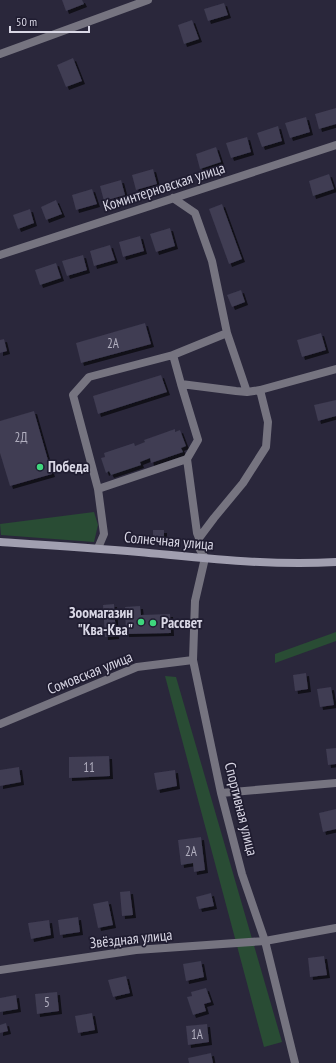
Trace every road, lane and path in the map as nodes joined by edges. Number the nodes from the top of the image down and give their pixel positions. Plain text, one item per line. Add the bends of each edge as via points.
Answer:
1 (148, 0) edge
2 (0, 54) edge
3 (336, 145) edge
4 (173, 198) junction
5 (0, 255) edge
6 (227, 333) junction
7 (173, 355) junction
8 (336, 369) edge
9 (181, 384) junction
10 (260, 390) junction
11 (247, 392) junction
12 (188, 459) junction
13 (98, 489) junction
14 (199, 538) junction
15 (0, 542) edge
16 (98, 548) junction
17 (205, 558) junction
18 (336, 562) edge
19 (193, 660) junction
20 (0, 724) edge
21 (336, 783) edge
22 (221, 793) junction
23 (336, 928) edge
24 (265, 941) junction
25 (0, 970) edge
26 (295, 1063) edge

1 - 2 street
3 - 4 street, Коминтерновская улица
4 - 5 street, Коминтерновская улица
4 - 6 street via 195,213 212,262
6 - 7 street
6 - 11 street
7 - 9 street
7 - 13 street via 89,377 73,395
8 - 10 street
9 - 11 street
9 - 12 street via 198,440
10 - 11 street
10 - 14 street via 268,422 266,447 243,483
12 - 13 street
12 - 14 street
13 - 16 street via 104,534
14 - 17 street via 199,548
15 - 16 street, Солнечная улица
16 - 17 street, Солнечная улица
17 - 18 street, Солнечная улица via 283,564
17 - 19 street, Спортивная улица via 196,601
19 - 20 street, Сомовская улица via 137,667
19 - 22 street, Спортивная улица
21 - 22 street
22 - 24 street, Спортивная улица via 242,874
23 - 24 street, Звёздная улица
24 - 25 street, Звёздная улица via 136,950
24 - 26 street, Спортивная улица

